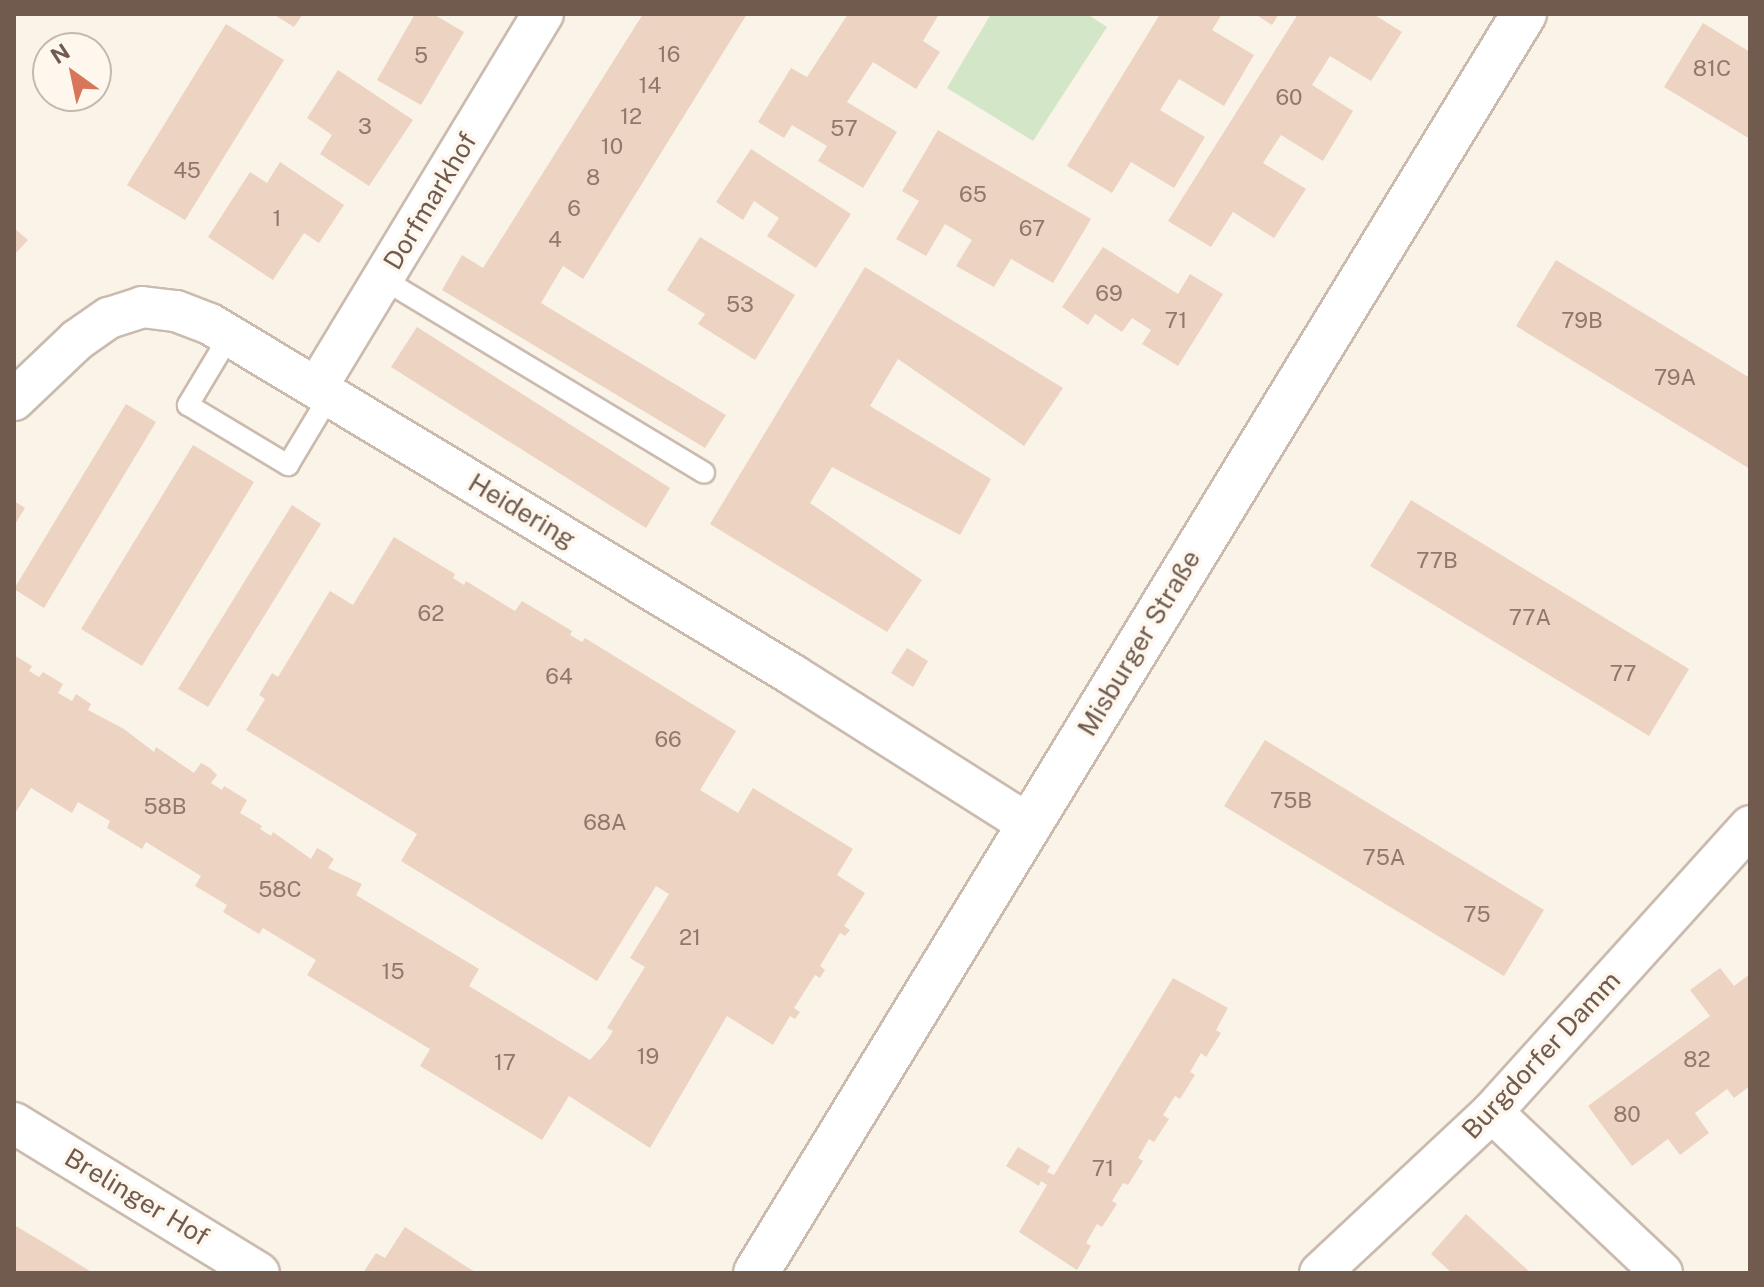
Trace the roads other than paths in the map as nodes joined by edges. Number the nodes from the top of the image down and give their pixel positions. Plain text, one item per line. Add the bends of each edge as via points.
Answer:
1 (543, 14) edge
2 (1524, 14) edge
3 (383, 279) junction
4 (230, 335) junction
5 (323, 391) junction
6 (14, 400) edge
7 (704, 473) dead end
8 (1028, 824) junction
9 (1750, 826) edge
10 (1492, 1112) junction
11 (14, 1123) edge
12 (259, 1273) edge
13 (756, 1273) edge
14 (1320, 1273) edge
15 (1662, 1273) edge

1 - 3 street, Dorfmarkhof
2 - 8 street, Misburger Straße
3 - 5 street, Dorfmarkhof
3 - 7 lane
4 - 5 street, Heidering
4 - 5 lane via 188,405 288,465
4 - 6 street, Heidering via 176,311 142,307 109,318 77,340
5 - 8 street, Heidering
8 - 13 street, Misburger Straße
9 - 10 street, Burgdorfer Damm
10 - 14 street, Burgdorfer Damm
10 - 15 street
11 - 12 street, Brelinger Hof

